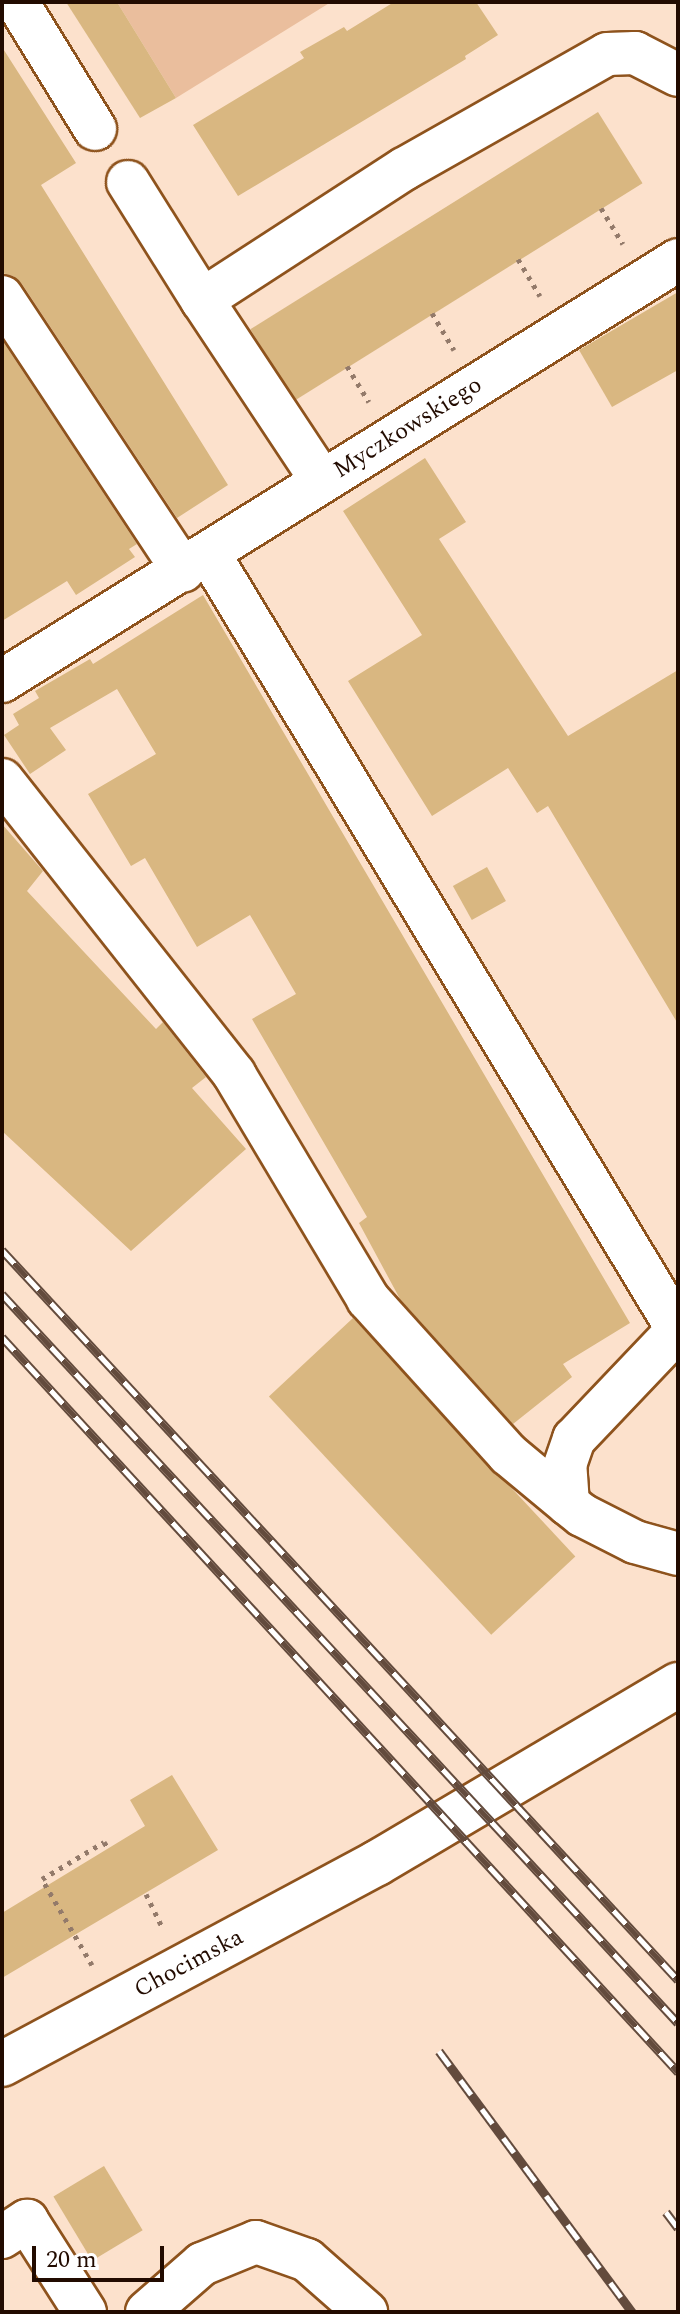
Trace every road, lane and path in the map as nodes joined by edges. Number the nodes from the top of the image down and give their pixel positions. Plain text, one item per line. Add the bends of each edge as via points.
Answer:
1 (17, 2) edge
2 (678, 75) edge
3 (95, 129) dead end
4 (128, 182) dead end
5 (601, 208) dead end
6 (629, 254) dead end
7 (518, 259) dead end
8 (678, 260) edge
9 (2, 297) edge
10 (202, 300) junction
11 (545, 304) dead end
12 (432, 313) dead end
13 (456, 354) dead end
14 (347, 366) dead end
15 (371, 405) dead end
16 (322, 481) junction
17 (196, 562) junction
18 (2, 681) edge
19 (2, 780) edge
20 (678, 1331) edge
21 (568, 1504) junction
22 (678, 1554) edge
23 (678, 1685) edge
24 (108, 1848) dead end
25 (146, 1894) dead end
26 (164, 1931) dead end
27 (96, 1971) dead end
28 (2, 2064) edge
29 (2, 2237) edge
30 (85, 2312) edge
31 (147, 2312) edge
32 (366, 2312) edge

1 - 3 street
2 - 10 street via 635,53 607,54 404,169
4 - 10 street, Myczkowskiego
5 - 6 path
7 - 11 path
8 - 16 street, Myczkowskiego
9 - 17 street
10 - 16 street, Myczkowskiego
12 - 13 path
14 - 15 path
16 - 17 street
17 - 18 street
17 - 20 street
19 - 21 street via 234,1074 368,1299 508,1454
20 - 21 street via 574,1439 565,1465
21 - 22 street via 635,1542
23 - 28 main road, Chocimska via 377,1863
24 - 27 path via 104,1842 42,1879
25 - 26 path
29 - 30 street via 27,2221
31 - 32 street via 202,2264 256,2242 307,2260

